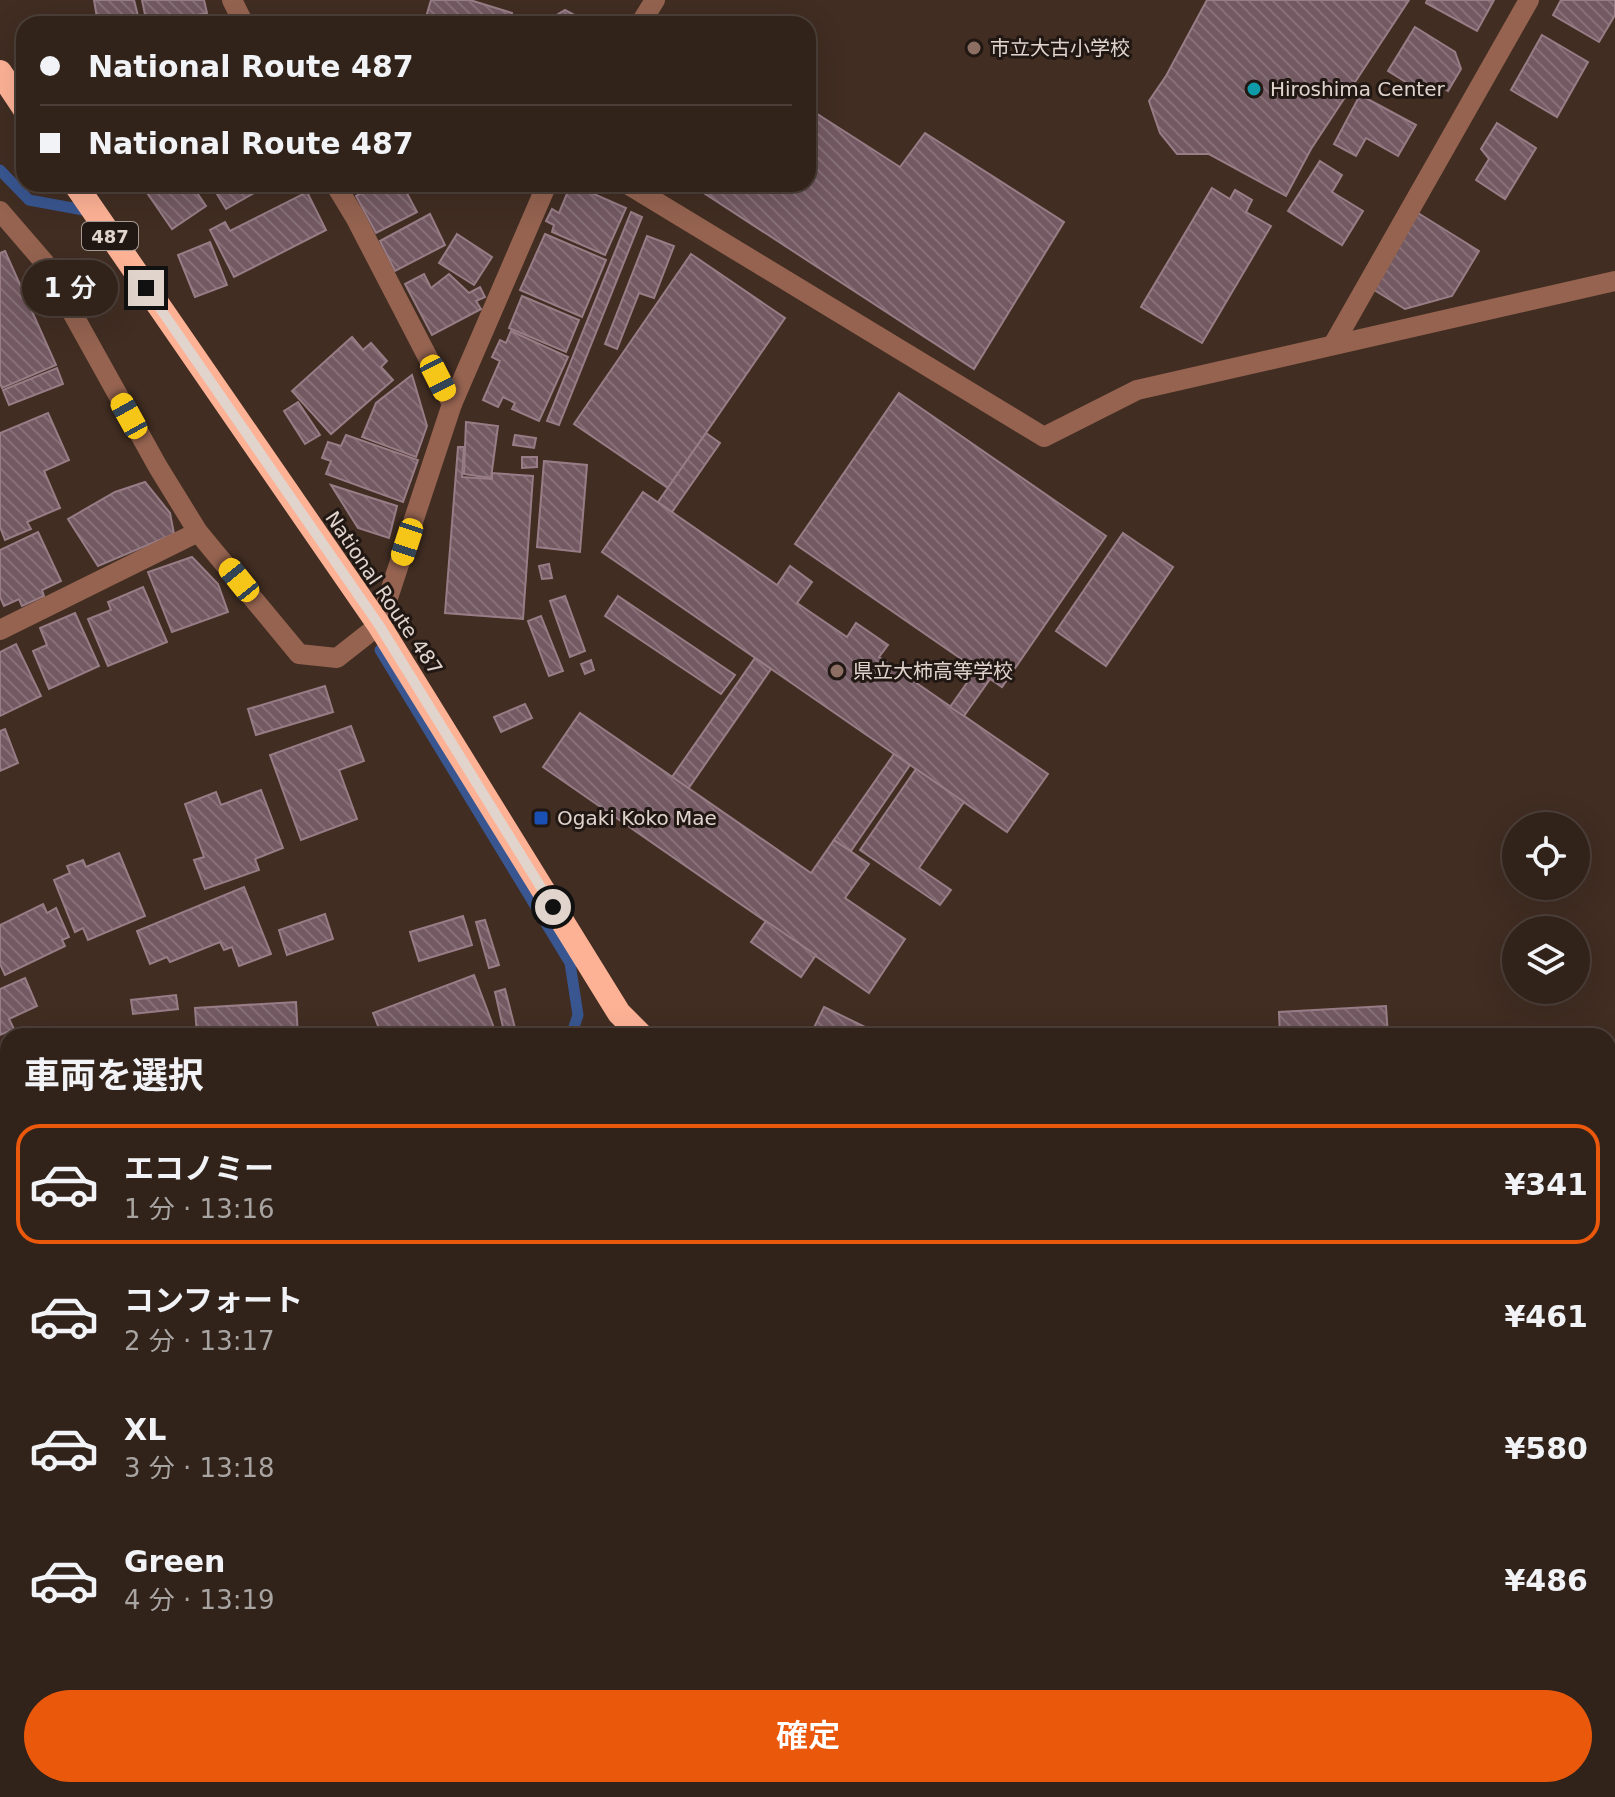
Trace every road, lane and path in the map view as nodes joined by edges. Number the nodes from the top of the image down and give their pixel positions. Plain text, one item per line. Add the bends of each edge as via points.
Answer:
1 (1529, 0) edge
2 (0, 72) edge
3 (16, 96) edge
4 (80, 192) edge
5 (340, 192) edge
6 (544, 192) edge
7 (640, 192) edge
8 (0, 211) edge
9 (1615, 281) edge
10 (1333, 345) junction
11 (452, 404) junction
12 (198, 532) junction
13 (379, 625) junction
14 (0, 630) edge
15 (634, 1028) edge

1 - 10 street
2 - 3 highway
4 - 13 highway, National Route 487 / 487
5 - 11 street
6 - 11 street
7 - 10 street via 1044,437 1137,390
8 - 12 street via 44,262
9 - 10 street
11 - 13 street
12 - 13 street via 299,654 337,658
12 - 14 street
13 - 15 highway, National Route 487 / 487 via 619,1013

